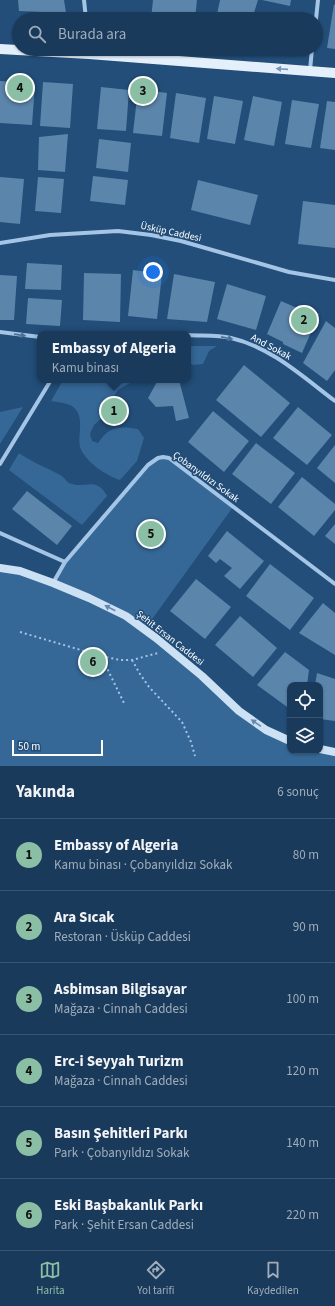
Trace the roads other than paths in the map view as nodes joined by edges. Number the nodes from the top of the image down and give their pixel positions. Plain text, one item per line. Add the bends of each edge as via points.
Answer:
1 (84, 0) edge
2 (318, 0) edge
3 (85, 12) edge
4 (317, 12) edge
5 (0, 49) edge
6 (12, 49) edge
7 (136, 56) edge
8 (311, 56) edge
9 (310, 71) junction
10 (335, 73) edge
11 (0, 243) edge
12 (335, 280) edge
13 (0, 332) edge
14 (191, 336) edge
15 (37, 337) edge
16 (49, 383) edge
17 (335, 401) edge
18 (0, 464) edge
19 (0, 533) edge
20 (64, 562) junction
21 (0, 568) edge
22 (54, 583) junction
23 (335, 584) edge
24 (287, 740) edge
25 (323, 750) edge
26 (335, 752) edge

1 - 3 street
2 - 4 street
5 - 6 main road
9 -> 7 main road
8 - 9 street
9 - 10 main road
11 - 12 street, Üsküp Caddesi via 50,235 118,231 181,241 290,272
13 -> 15 street
14 -> 17 street, And Sokak via 216,336 245,342 274,356
16 - 18 street
19 - 20 street
20 - 22 street, Çobanyıldızı Sokak
20 - 23 street, Çobanyıldızı Sokak via 148,465 163,457 169,458
21 - 22 main road, Şehit Ersan Caddesi via 20,571
24 -> 22 main road, Şehit Ersan Caddesi via 266,730 239,711 202,676 126,616
25 - 26 main road

